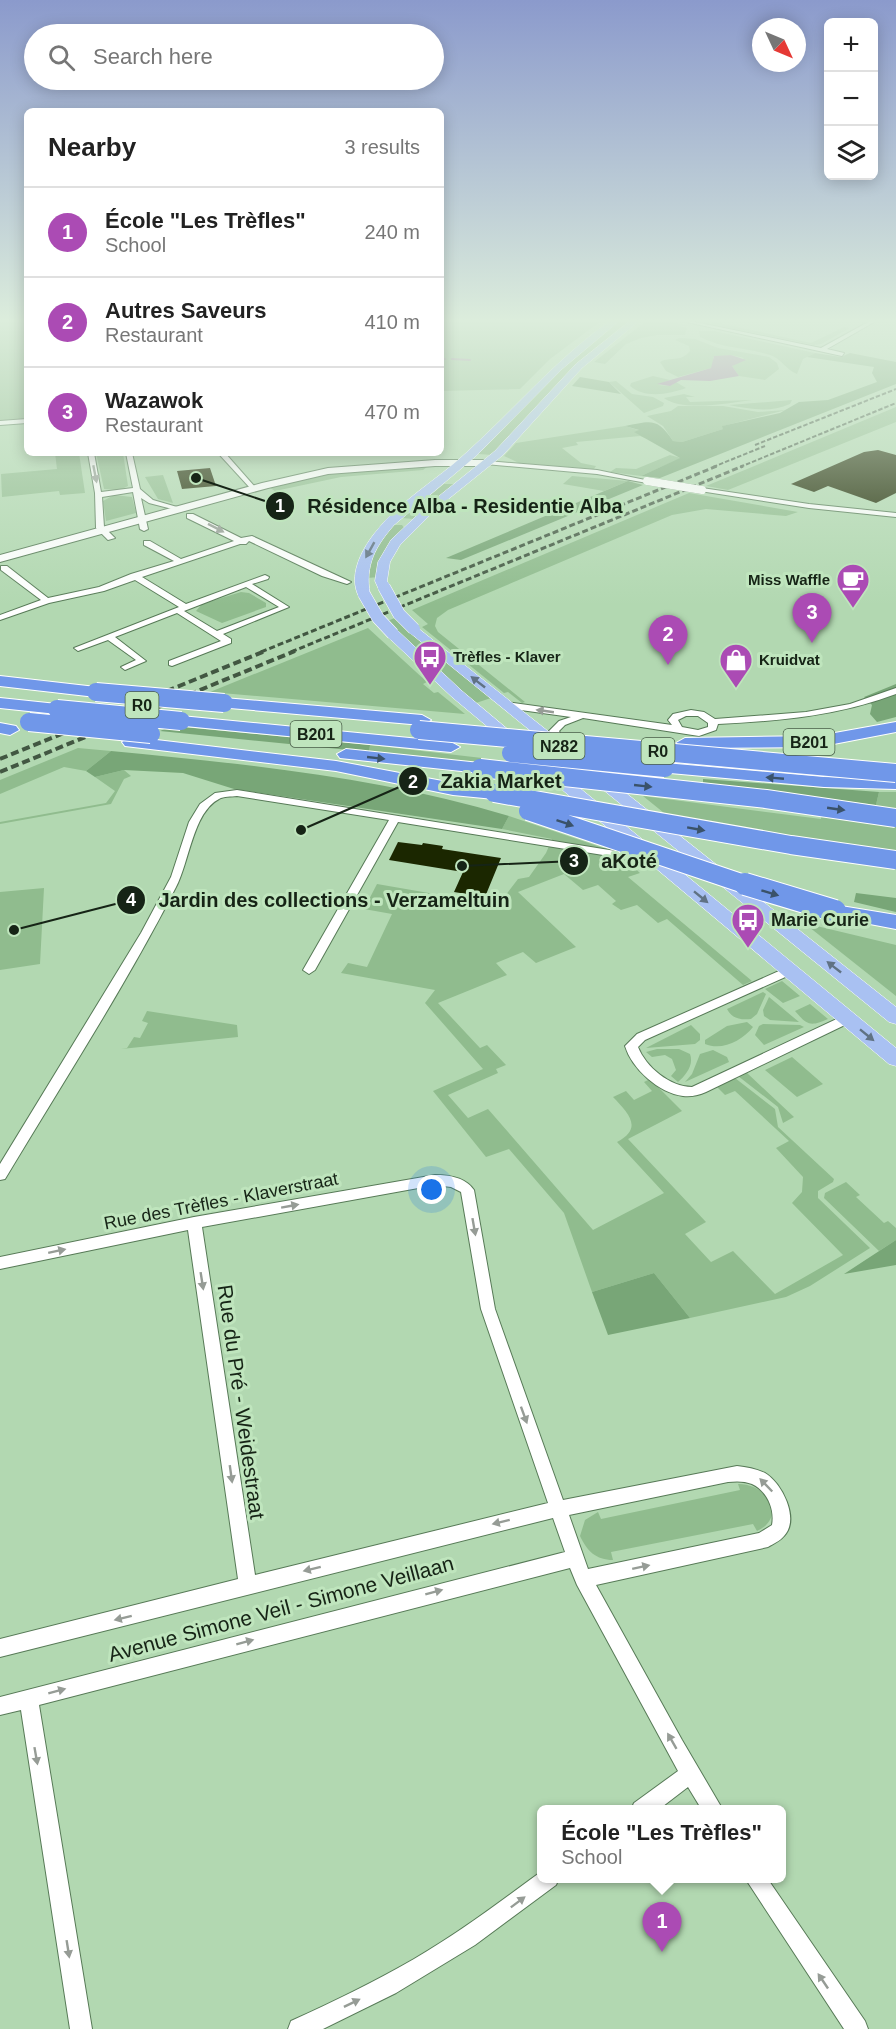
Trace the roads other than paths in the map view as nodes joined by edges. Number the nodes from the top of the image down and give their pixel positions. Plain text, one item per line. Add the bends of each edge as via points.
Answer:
1 (508, 416) edge
2 (531, 416) edge
3 (24, 421) edge
4 (0, 423) edge
5 (92, 456) edge
6 (130, 456) edge
7 (224, 456) edge
8 (463, 462) junction
9 (482, 467) junction
10 (452, 471) junction
11 (600, 474) junction
12 (253, 488) junction
13 (136, 490) junction
14 (98, 495) junction
15 (180, 509) junction
16 (896, 515) edge
17 (190, 516) junction
18 (142, 525) junction
19 (107, 535) junction
20 (245, 539) junction
21 (147, 543) dead end
22 (178, 561) junction
23 (1, 565) edge
24 (134, 576) junction
25 (265, 577) dead end
26 (246, 584) junction
27 (383, 584) junction
28 (363, 588) junction
29 (47, 601) junction
30 (181, 608) junction
31 (0, 618) edge
32 (217, 634) junction
33 (108, 636) junction
34 (78, 648) dead end
35 (172, 663) dead end
36 (125, 667) dead end
37 (0, 684) edge
38 (896, 691) edge
39 (0, 693) edge
40 (0, 704) edge
41 (507, 705) junction
42 (583, 716) junction
43 (713, 722) junction
44 (421, 725) junction
45 (2, 727) edge
46 (896, 727) edge
47 (682, 736) junction
48 (563, 749) junction
49 (896, 765) edge
50 (896, 773) edge
51 (896, 784) edge
52 (492, 797) junction
53 (395, 818) junction
54 (896, 818) edge
55 (656, 860) junction
56 (896, 860) edge
57 (704, 864) junction
58 (896, 922) edge
59 (309, 970) dead end
60 (788, 971) junction
61 (896, 1017) edge
62 (847, 1019) junction
63 (896, 1059) edge
64 (0, 1175) edge
65 (194, 1223) junction
66 (0, 1263) edge
67 (558, 1510) junction
68 (575, 1558) junction
69 (584, 1579) junction
70 (248, 1587) junction
71 (0, 1648) edge
72 (28, 1698) junction
73 (0, 1706) edge
74 (691, 1773) junction
75 (647, 1805) edge
76 (711, 1805) edge
77 (542, 1883) edge
78 (758, 1883) edge
79 (81, 2029) edge
80 (299, 2029) edge
81 (857, 2029) edge

1 - 8 main road
2 - 9 main road
3 - 4 street
5 -> 14 street
6 - 13 street
7 - 12 street
8 - 9 street
8 - 10 main road
8 - 12 street via 328,471
9 - 10 street
9 - 11 street
9 - 11 street
9 - 27 main road via 396,543 384,562
10 - 17 street via 362,476 307,485
10 -> 28 main road via 379,536 363,564
11 - 16 street, bridge via 798,505
12 - 15 street
13 - 14 street
13 - 15 street via 151,502
13 - 18 street
14 - 19 street
15 - 18 street
17 - 18 street
17 -> 20 street
18 - 19 street
19 - 23 street
20 - 22 street
20 - 28 street via 318,580 340,585 347,582
21 - 22 street
22 - 24 street
23 - 29 street
24 - 29 street via 101,589
24 - 30 street
25 - 26 street
26 - 30 street
26 - 32 street via 285,607
27 - 28 street
41 -> 27 main road, N282, bridge via 414,629 399,614
28 - 55 main road, N282, bridge via 378,618 457,694
29 - 31 street
30 - 32 street
30 - 33 street
32 - 35 street via 228,641
33 - 34 street
33 - 36 street via 142,661
37 - 44 highway, bridge
38 - 43 street via 876,700 823,712
39 - 44 highway, R0
51 -> 40 highway, B201, bridge via 665,768
42 -> 41 street
41 - 48 main road, N282
42 - 47 street
42 - 48 street via 556,727 555,734
43 - 47 street via 713,728 706,732 687,732
43 - 47 street via 702,714 684,713 674,720
44 - 47 highway
44 - 50 highway, R0, bridge
45 - 52 highway via 336,766
45 -> 54 highway, R0, bridge via 28,722 151,734 766,799
46 - 47 highway, B201 via 815,742
47 - 49 highway
48 - 57 main road, N282
52 -> 56 highway, bridge
52 -> 58 highway, bridge via 771,893
53 - 55 street
53 - 59 street
53 - 64 street via 237,794 211,799 194,822 176,877 147,933
55 - 57 street
55 -> 60 main road, N282
61 -> 57 main road, N282
60 - 62 main road, N282
60 - 62 street via 641,1037 632,1046 633,1052 669,1087 695,1093
62 -> 63 main road, N282
66 -> 65 street, Rue des Trèfles - Klaverstraat
65 -> 67 street, Rue des Trèfles - Klaverstraat via 449,1180 460,1184 467,1190 488,1309
65 -> 70 street, Rue du Pré - Weidestraat
67 - 68 street
69 -> 67 street, Avenue Simone Veil - Simone Veillaan via 762,1541 778,1530 780,1508 766,1482 738,1473
67 -> 70 street, Avenue Simone Veil - Simone Veillaan
68 - 69 street
72 -> 68 street, Avenue Simone Veil - Simone Veillaan
74 -> 69 street
70 -> 71 street, Avenue Simone Veil - Simone Veillaan
72 - 73 street, Avenue Simone Veil - Simone Veillaan
72 -> 79 street
74 - 75 street
74 - 76 street
80 -> 77 street via 438,1957
81 -> 78 street

